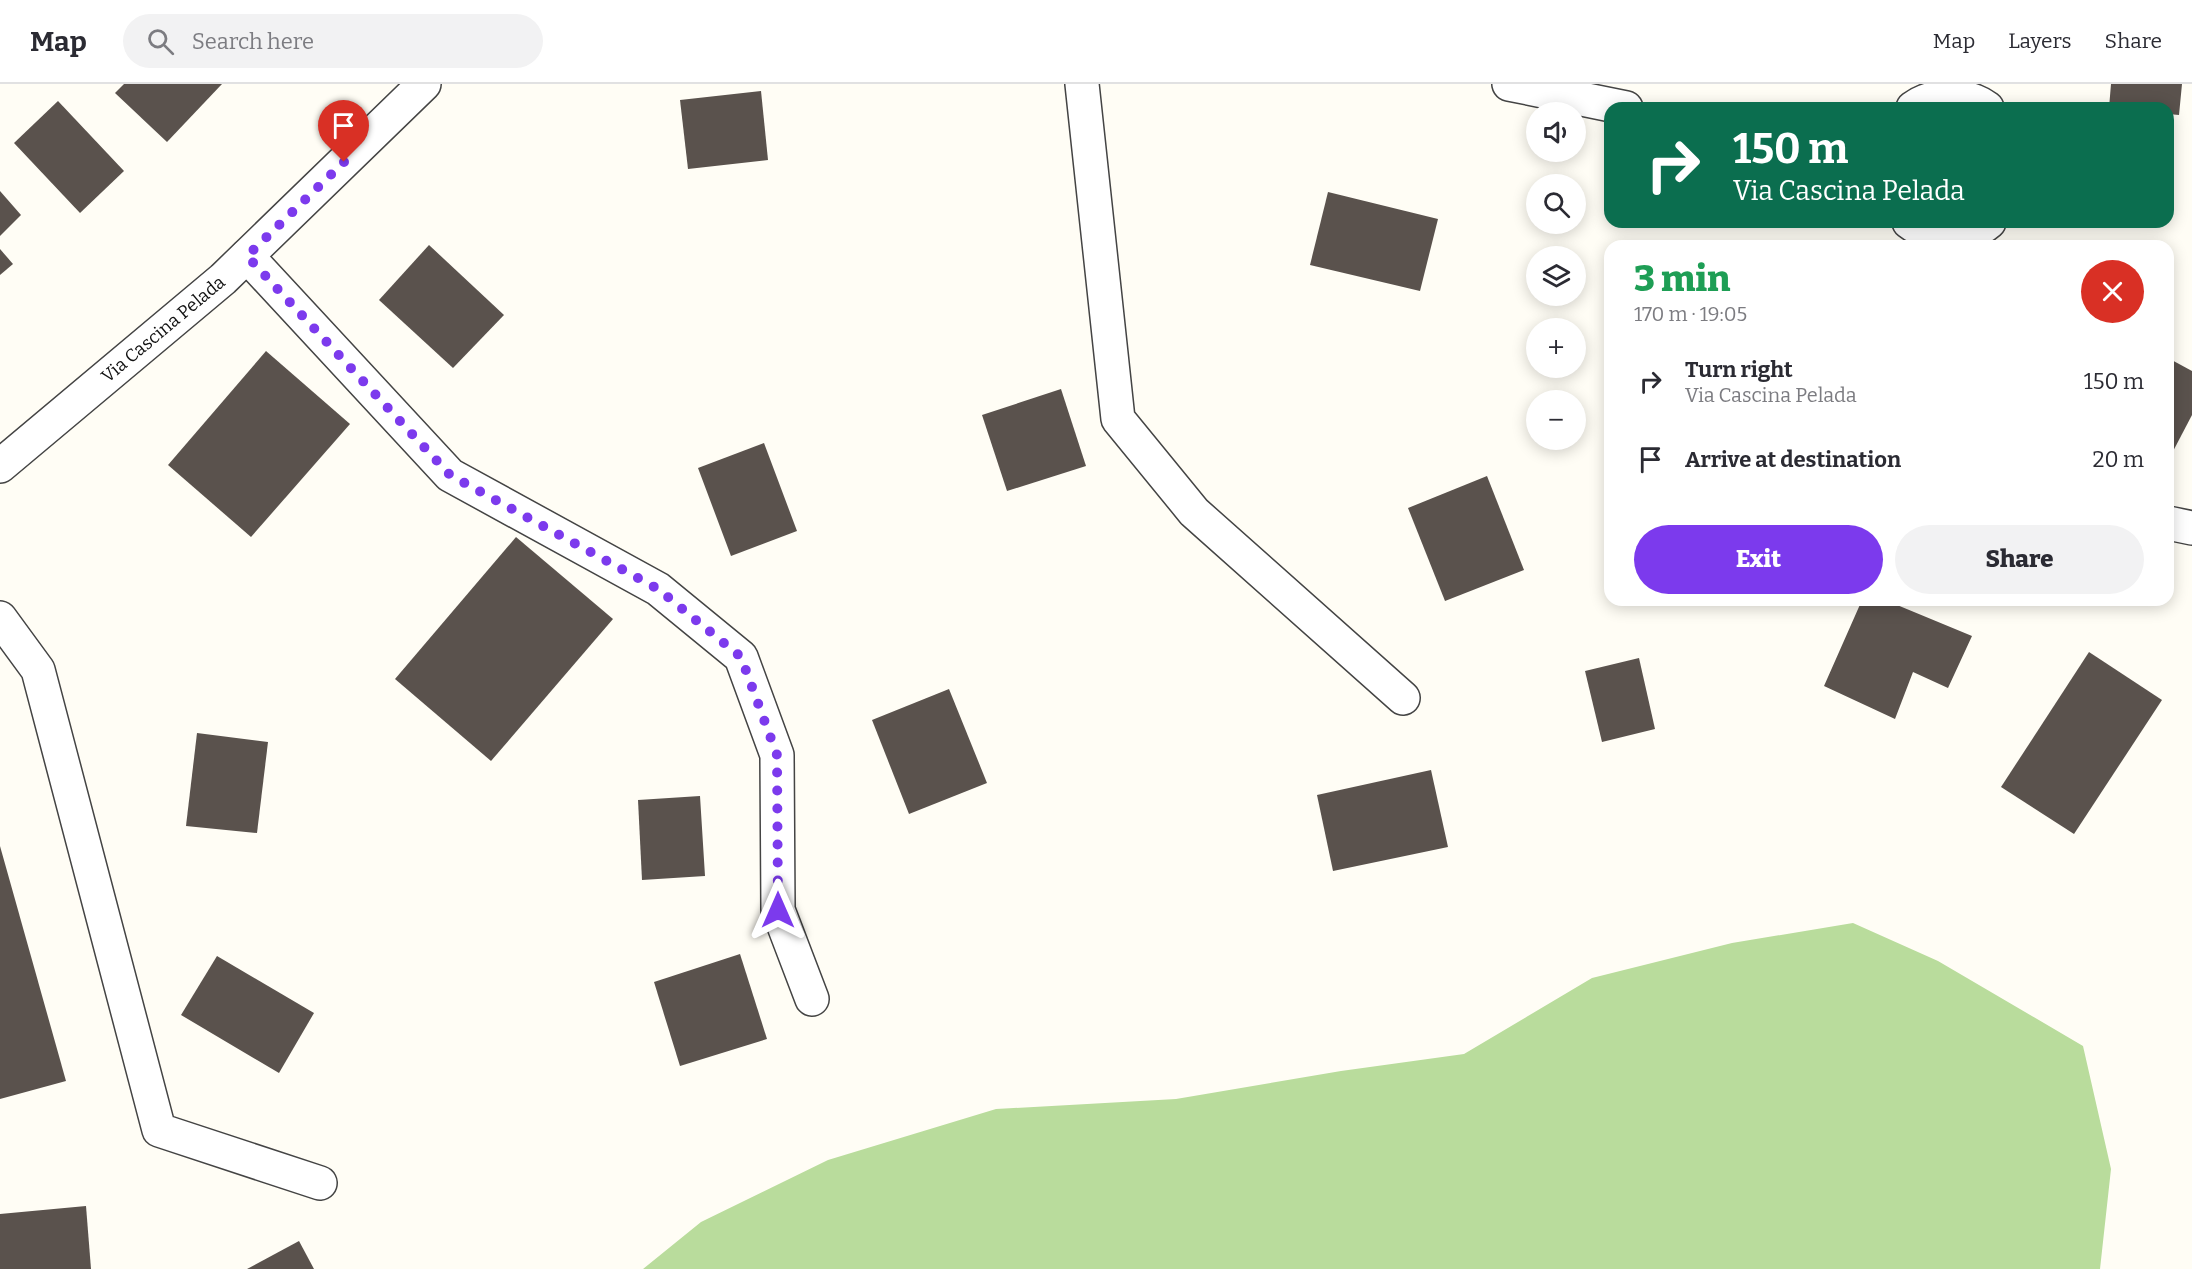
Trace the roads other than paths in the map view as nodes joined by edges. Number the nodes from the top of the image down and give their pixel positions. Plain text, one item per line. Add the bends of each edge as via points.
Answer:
1 (424, 84) edge
2 (1082, 84) edge
3 (1509, 84) edge
4 (1578, 91) edge
5 (1971, 96) edge
6 (1609, 102) edge
7 (1924, 102) edge
8 (1977, 228) edge
9 (1911, 232) edge
10 (247, 256) junction
11 (0, 466) edge
12 (2174, 524) edge
13 (2192, 528) edge
14 (0, 618) edge
15 (1403, 698) dead end
16 (812, 999) dead end
17 (320, 1183) dead end

1 - 10 street, Via Cascina Pelada
2 - 15 street via 1118,419 1194,512
3 - 4 street
4 - 6 street
5 - 7 street
8 - 9 street via 1963,235
10 - 11 street, Via Cascina Pelada
10 - 16 street via 450,475 658,589 741,657 777,755 778,910
12 - 13 street
14 - 17 street via 38,670 159,1130

